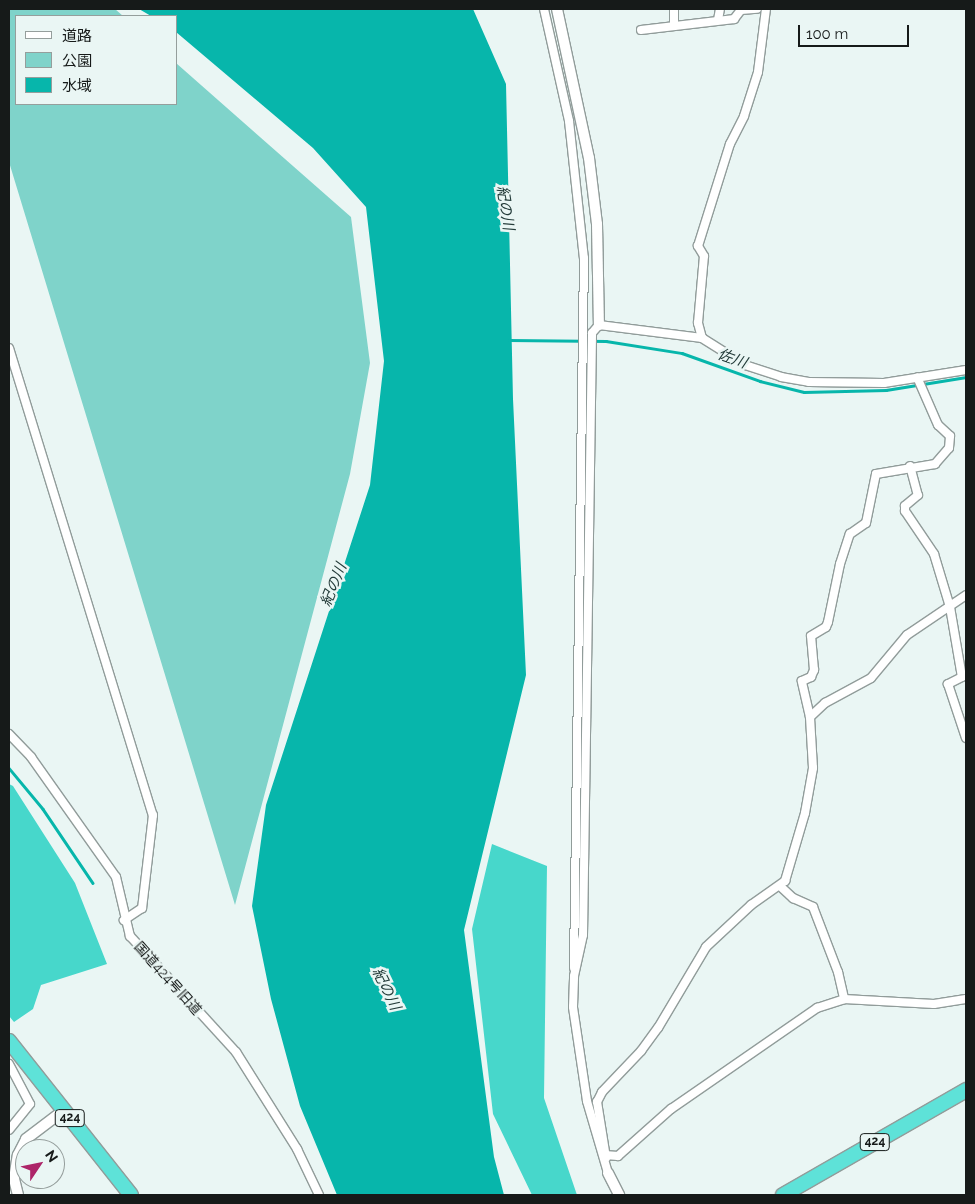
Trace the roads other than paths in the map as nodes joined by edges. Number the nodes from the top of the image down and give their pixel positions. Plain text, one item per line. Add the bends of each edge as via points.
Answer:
1 (544, 9) edge
2 (557, 9) edge
3 (674, 9) edge
4 (720, 9) edge
5 (757, 9) edge
6 (766, 9) edge
7 (718, 20) junction
8 (674, 26) junction
9 (641, 30) dead end
10 (592, 330) junction
11 (702, 338) junction
12 (9, 348) edge
13 (966, 370) edge
14 (917, 378) junction
15 (910, 466) junction
16 (966, 595) edge
17 (950, 607) junction
18 (810, 717) junction
19 (9, 734) edge
20 (966, 738) edge
21 (780, 886) junction
22 (124, 920) junction
23 (844, 999) junction
24 (966, 999) edge
25 (9, 1041) edge
26 (9, 1064) edge
27 (966, 1090) edge
28 (64, 1110) junction
29 (9, 1130) edge
30 (605, 1156) junction
31 (608, 1173) junction
32 (18, 1195) edge
33 (131, 1195) edge
34 (319, 1195) edge
35 (619, 1195) edge
36 (783, 1195) edge

1 - 10 street via 569,121 578,181
2 - 10 street via 589,158 597,224
3 - 8 street
4 - 7 street
5 - 7 street via 741,10 734,20
6 - 11 street via 758,72 744,116 730,144 698,246 704,256 698,323
7 - 8 street
8 - 9 street
10 - 11 street
10 - 31 street via 588,348 583,935 574,976 572,1007 595,1136
11 - 14 street via 745,365 781,377 809,382 884,383
12 - 22 street via 153,815 142,908
13 - 14 street
14 - 15 street via 938,425 951,440 946,455 935,464
15 - 17 street via 918,495 905,506 906,511 934,554
15 - 18 street via 876,474 866,523 850,534 828,622 826,627 811,636 814,670 811,677 802,681
16 - 17 street
17 - 18 street via 907,635 871,678 825,703
17 - 20 street via 962,677 948,684
18 - 21 street via 813,768 805,814 785,882
19 - 22 street, 国道424号旧道 via 31,757 116,877
21 - 23 street via 793,898 813,907 838,972
21 - 30 street via 751,905 706,947 658,1028 602,1092 597,1102
22 - 34 street, 国道424号旧道 via 130,936 146,956 236,1052 297,1149
23 - 24 street via 934,1004
23 - 30 street via 817,1008 671,1109 618,1156
25 - 28 highway, 424
26 - 29 street via 30,1104
27 - 36 highway, 424
28 - 32 street via 26,1139 18,1155 14,1179
28 - 33 highway, 424
30 - 31 street
31 - 35 street

